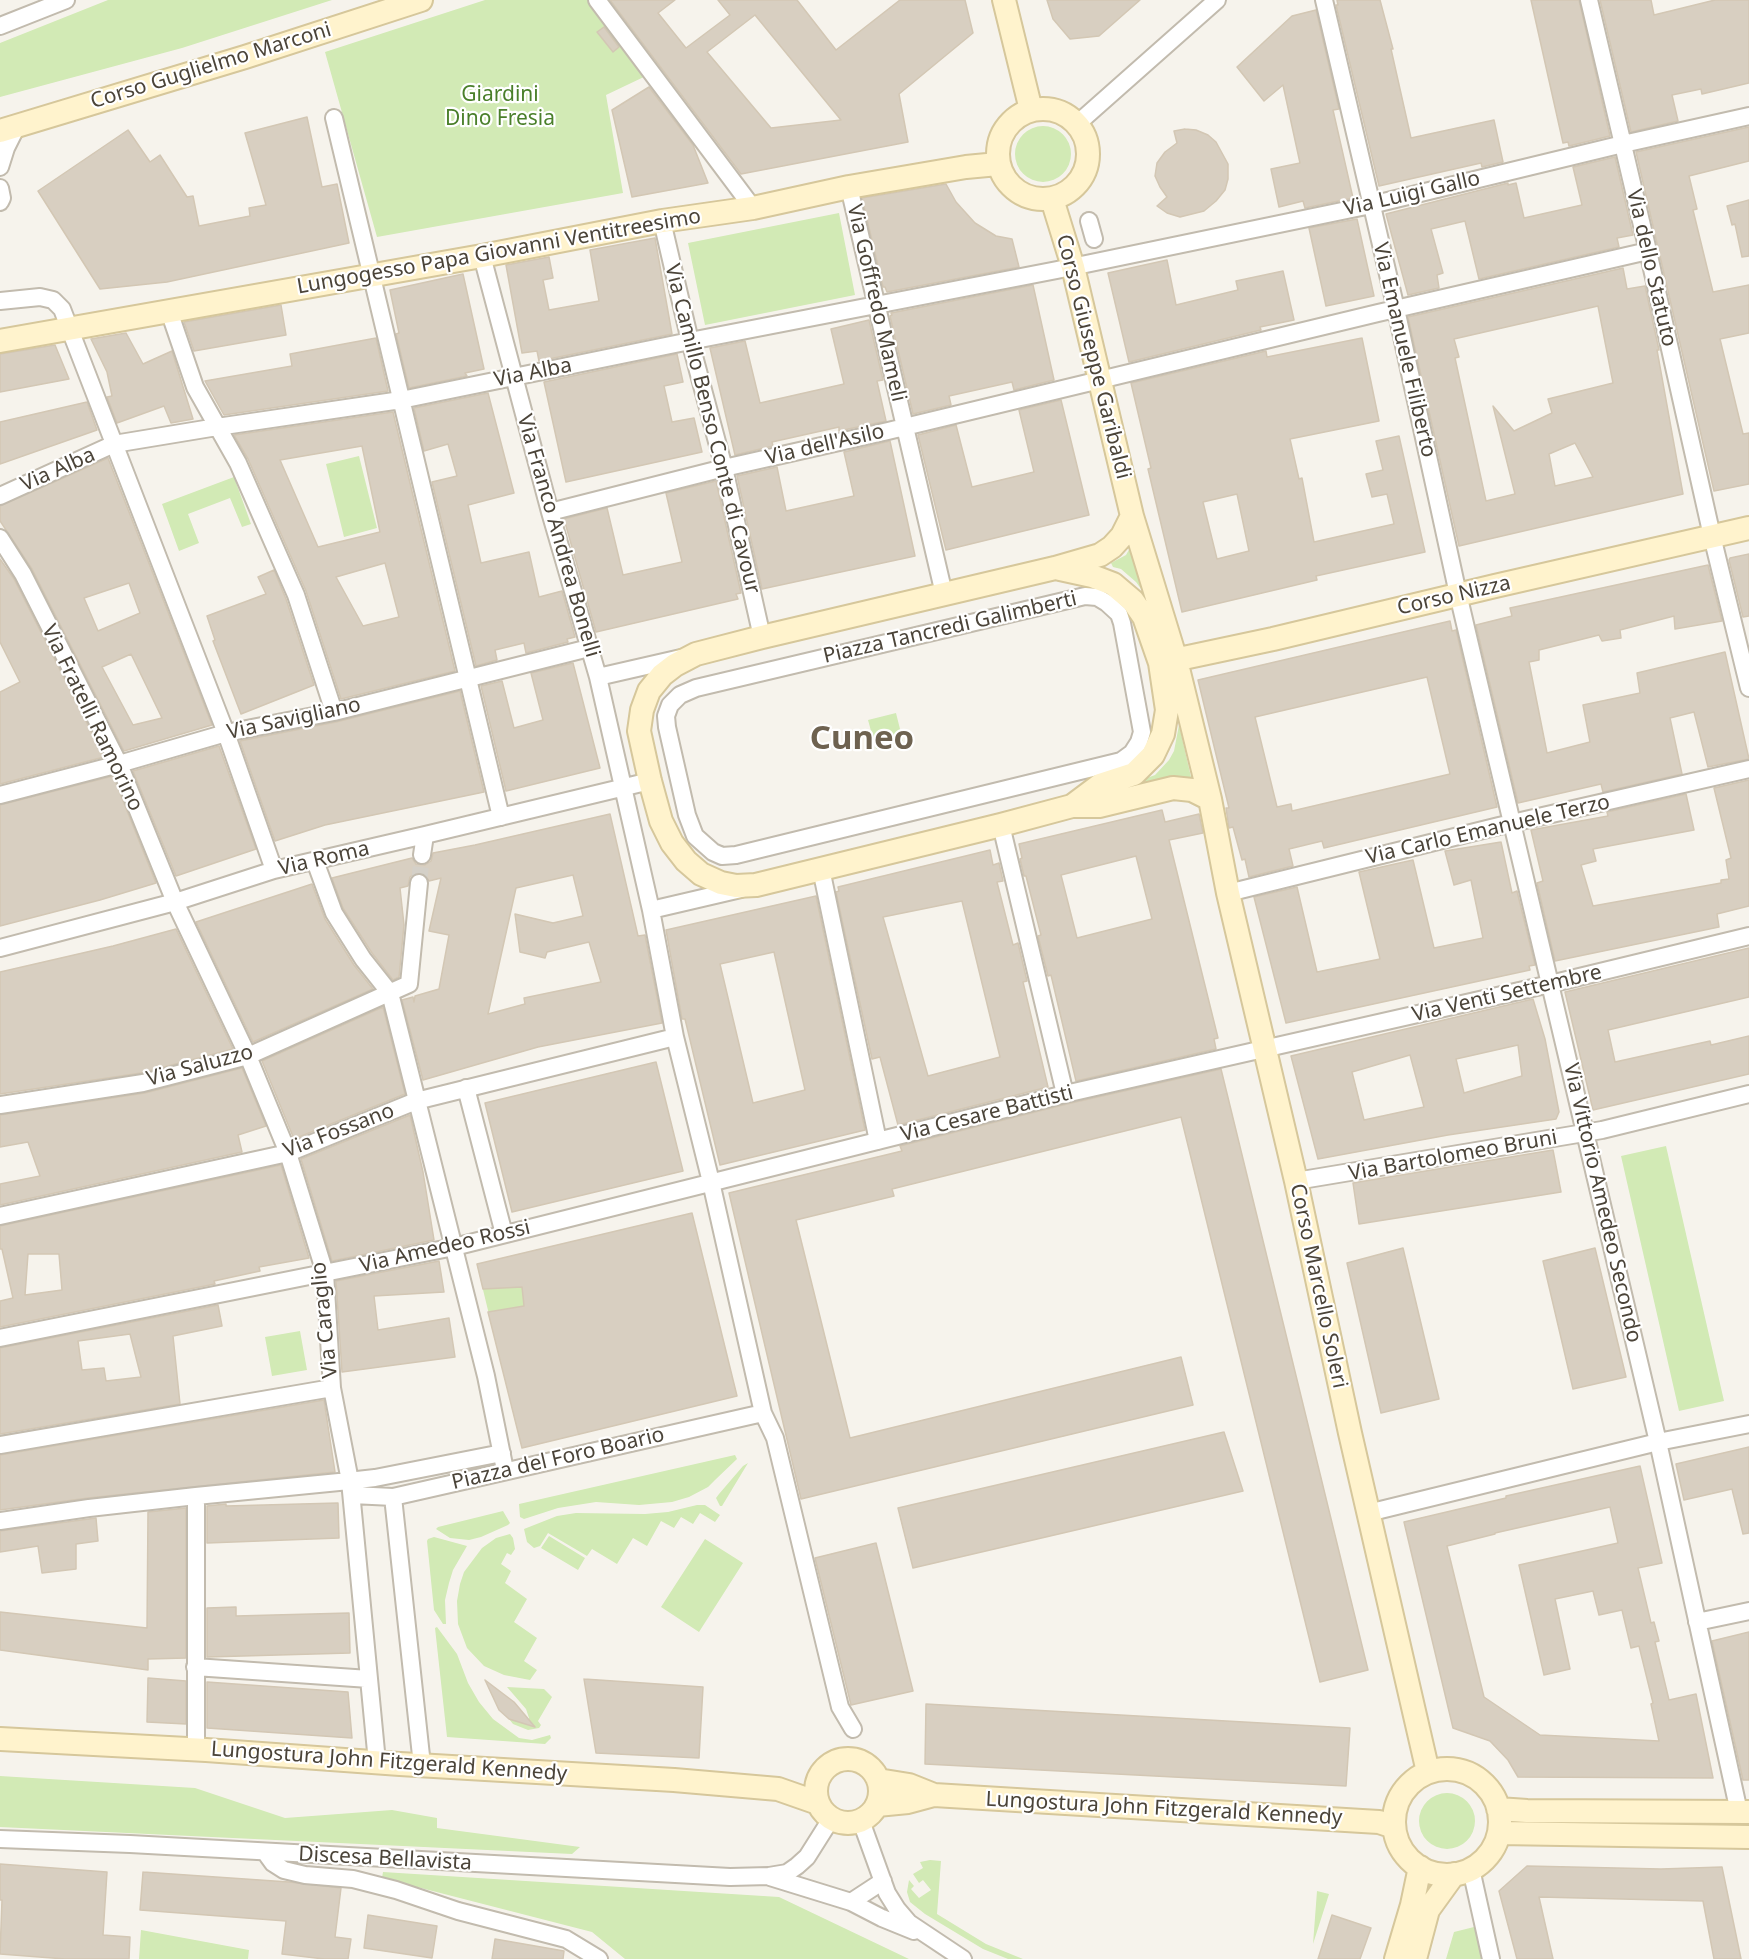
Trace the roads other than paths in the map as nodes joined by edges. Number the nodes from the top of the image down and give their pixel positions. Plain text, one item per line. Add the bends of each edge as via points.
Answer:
1 (66, 0) edge
2 (421, 0) edge
3 (597, 0) edge
4 (1004, 0) edge
5 (1217, 0) edge
6 (1324, 0) edge
7 (1589, 0) edge
8 (0, 26) edge
9 (1031, 110) junction
10 (1749, 117) edge
11 (334, 118) dead end
12 (1077, 124) junction
13 (9, 129) edge
14 (1623, 144) junction
15 (998, 164) junction
16 (0, 167) edge
17 (0, 188) edge
18 (849, 188) junction
19 (1052, 199) junction
20 (0, 202) edge
21 (1371, 205) junction
22 (753, 208) junction
23 (662, 221) junction
24 (1089, 221) dead end
25 (1094, 239) dead end
26 (1648, 250) junction
27 (482, 256) junction
28 (1073, 267) junction
29 (371, 275) junction
30 (0, 301) edge
31 (875, 304) junction
32 (1396, 309) junction
33 (169, 311) junction
34 (70, 328) junction
35 (0, 341) edge
36 (690, 341) junction
37 (514, 376) junction
38 (1101, 379) junction
39 (401, 400) junction
40 (217, 427) junction
41 (904, 427) junction
42 (114, 444) junction
43 (724, 468) junction
44 (0, 496) edge
45 (550, 512) junction
46 (1132, 516) junction
47 (1749, 528) edge
48 (1712, 536) junction
49 (0, 538) edge
50 (1055, 568) junction
51 (944, 594) junction
52 (1458, 594) junction
53 (762, 637) junction
54 (589, 648) junction
55 (696, 654) junction
56 (1168, 661) junction
57 (598, 677) junction
58 (469, 679) junction
59 (1749, 688) edge
60 (334, 712) junction
61 (226, 733) junction
62 (119, 764) junction
63 (1749, 769) edge
64 (650, 781) junction
65 (624, 787) junction
66 (0, 795) edge
67 (1210, 799) junction
68 (1072, 806) junction
69 (687, 815) joint
70 (501, 817) junction
71 (1512, 824) junction
72 (1001, 825) junction
73 (425, 836) junction
74 (422, 855) tunnel mouth
75 (315, 861) junction
76 (821, 869) junction
77 (274, 870) junction
78 (419, 883) tunnel mouth
79 (756, 885) junction
80 (1228, 893) junction
81 (175, 902) junction
82 (651, 910) junction
83 (1749, 936) edge
84 (0, 948) edge
85 (1550, 984) junction
86 (390, 993) junction
87 (675, 1037) junction
88 (1264, 1049) junction
89 (248, 1056) junction
90 (466, 1088) junction
91 (1065, 1094) junction
92 (1749, 1094) edge
93 (416, 1101) junction
94 (0, 1105) edge
95 (1585, 1133) junction
96 (878, 1141) junction
97 (288, 1153) junction
98 (1296, 1181) junction
99 (711, 1182) junction
100 (0, 1216) edge
101 (504, 1234) junction
102 (454, 1247) junction
103 (325, 1273) junction
104 (0, 1338) edge
105 (332, 1388) junction
106 (763, 1413) junction
107 (1749, 1424) edge
108 (1658, 1442) junction
109 (0, 1445) edge
110 (502, 1452) junction
111 (505, 1470) junction
112 (351, 1488) junction
113 (196, 1496) junction
114 (393, 1497) junction
115 (1368, 1514) junction
116 (0, 1521) edge
117 (1749, 1611) edge
118 (1697, 1622) junction
119 (195, 1667) junction
120 (369, 1679) junction
121 (854, 1730) dead end
122 (0, 1739) edge
123 (196, 1749) junction
124 (377, 1762) junction
125 (422, 1765) junction
126 (1428, 1772) junction
127 (818, 1778) junction
128 (878, 1780) junction
129 (778, 1789) junction
130 (934, 1795) junction
131 (877, 1806) junction
132 (1498, 1809) junction
133 (824, 1811) junction
134 (1744, 1812) edge
135 (861, 1821) junction
136 (1394, 1827) junction
137 (1499, 1833) junction
138 (0, 1839) edge
139 (1748, 1842) edge
140 (265, 1852) junction
141 (1420, 1868) junction
142 (1462, 1872) junction
143 (769, 1876) junction
144 (883, 1881) junction
145 (851, 1902) junction
146 (926, 1935) junction
147 (599, 1959) edge
148 (963, 1959) edge
149 (1396, 1959) edge
150 (1415, 1959) edge
151 (1491, 1959) edge

1 - 8 street
2 - 13 street, Corso Guglielmo Marconi
3 - 22 street
4 - 9 street
5 - 12 street
6 - 21 street, Via Emanuele Filiberto
7 - 14 street, Via dello Statuto
9 - 12 street via 1061,112
9 - 15 street via 1018,115 1001,136
10 - 14 street, Via Luigi Gallo
11 - 29 street
12 - 19 street via 1085,135 1088,162 1075,186
13 - 16 street
14 - 21 street, Via Luigi Gallo
14 - 26 street, Via dello Statuto
15 - 18 street, Lungogesso Papa Giovanni Ventitreesimo
15 - 19 street via 1012,188 1038,199
17 - 20 street
18 - 22 street, Lungogesso Papa Giovanni Ventitreesimo
18 - 31 street, Via Goffredo Mameli
19 - 28 street, Corso Giuseppe Garibaldi
21 - 28 street, Via Luigi Gallo
21 - 32 street, Via Emanuele Filiberto
22 - 23 street, Lungogesso Papa Giovanni Ventitreesimo
23 - 27 street, Lungogesso Papa Giovanni Ventitreesimo
23 - 36 street, Via Camillo Benso Conte di Cavour
24 - 25 street
26 - 32 street, Via dell'Asilo
26 - 48 street, Via dello Statuto
27 - 29 street, Lungogesso Papa Giovanni Ventitreesimo
27 - 37 street, Via Franco Andrea Bonelli
28 - 31 street, Via Alba
28 - 38 street, Corso Giuseppe Garibaldi
29 - 33 street, Lungogesso Papa Giovanni Ventitreesimo
29 - 39 street
30 - 34 street via 40,297 53,300 62,309
31 - 36 street, Via Alba
31 - 41 street, Via Goffredo Mameli
32 - 38 street, Via dell'Asilo
32 - 52 street, Via Emanuele Filiberto
33 - 34 street, Lungogesso Papa Giovanni Ventitreesimo
33 - 40 street via 195,387
34 - 35 street, Lungogesso Papa Giovanni Ventitreesimo
34 - 42 street
36 - 37 street, Via Alba
36 - 43 street, Via Camillo Benso Conte di Cavour
37 - 39 street, Via Alba
37 - 45 street, Via Franco Andrea Bonelli
38 - 41 street, Via dell'Asilo
38 - 46 street, Corso Giuseppe Garibaldi
39 - 40 street, Via Alba
39 - 58 street
40 - 42 street, Via Alba
40 - 60 street via 238,463 297,595
41 - 43 street, Via dell'Asilo
41 - 51 street, Via Goffredo Mameli
42 - 44 street, Via Alba
42 - 61 street
43 - 45 street, Via dell'Asilo
43 - 53 street, Via Camillo Benso Conte di Cavour
45 - 54 street, Via Franco Andrea Bonelli
46 - 50 street, Piazza Tancredi Galimberti via 1122,536 1100,555
46 - 56 street, Piazza Tancredi Galimberti
47 - 48 street, Corso Nizza
48 - 52 street, Corso Nizza
48 - 59 street, Via dello Statuto
49 - 62 street, Via Fratelli Ramorino via 23,574
50 - 51 street, Piazza Tancredi Galimberti
50 - 56 street, Piazza Tancredi Galimberti via 1113,584 1133,601
51 - 53 street, Piazza Tancredi Galimberti
52 - 56 street, Corso Nizza
52 - 71 street, Via Vittorio Amedeo Secondo
53 - 55 street, Piazza Tancredi Galimberti
54 - 57 street, Via Franco Andrea Bonelli
54 - 58 street, Via Savigliano
55 - 57 street, Piazza Tancredi Galimberti
55 - 64 street, Piazza Tancredi Galimberti via 662,675 649,691 642,710 639,731
56 - 67 street, Piazza Tancredi Galimberti
56 - 68 street, Piazza Tancredi Galimberti via 1167,710 1163,734 1153,755 1134,774 1101,785
57 - 65 street
58 - 60 street, Via Savigliano
58 - 70 street
60 - 61 street, Via Savigliano
61 - 62 street, Via Savigliano
61 - 77 street
62 - 66 street, Via Savigliano
62 - 81 street, Via Fratelli Ramorino
63 - 71 street, Via Carlo Emanuele Terzo
64 - 65 street, Via Roma
64 - 79 street, Piazza Tancredi Galimberti via 661,821 686,861 701,874 721,883
65 - 70 street, Via Roma
65 - 82 street
67 - 68 street, Piazza Tancredi Galimberti via 1192,790 1173,788 1099,806
67 - 80 street, Corso Marcello Soleri
68 - 72 street, Piazza Tancredi Galimberti
69 - 69 street, Piazza Tancredi Galimberti via 666,716 680,695 696,688 1085,596 1097,597 1119,614 1142,732 1132,753 1121,761 736,855 722,856 703,845
70 - 73 street, Via Roma
71 - 80 street, Via Carlo Emanuele Terzo
71 - 85 street, Via Vittorio Amedeo Secondo
72 - 76 street, Piazza Tancredi Galimberti
72 - 91 street
73 - 74 street
73 - 75 street, Via Roma
75 - 77 street, Via Roma
75 - 86 street via 334,912
76 - 79 street, Piazza Tancredi Galimberti
76 - 96 street
77 - 81 street, Via Roma
78 - 86 street, Via Saluzzo via 409,984
79 - 82 street, Piazza Tancredi Galimberti
80 - 88 street, Corso Marcello Soleri
81 - 84 street, Via Roma
81 - 89 street, Via Caraglio
82 - 87 street
83 - 85 street, Via Venti Settembre
85 - 88 street, Via Venti Settembre
85 - 95 street, Via Vittorio Amedeo Secondo
86 - 89 street, Via Saluzzo
86 - 93 street
87 - 90 street, Via Fossano
87 - 99 street
88 - 91 street, Via Cesare Battisti
88 - 98 street, Corso Marcello Soleri
89 - 94 street, Via Saluzzo via 143,1083
89 - 97 street, Via Caraglio
90 - 93 street, Via Fossano
90 - 101 street
91 - 96 street, Via Cesare Battisti
92 - 95 street, Via Bartolomeo Bruni
93 - 97 street, Via Fossano
93 - 102 street
95 - 98 street, Via Bartolomeo Bruni
95 - 108 street, Via Vittorio Amedeo Secondo
96 - 99 street, Via Cesare Battisti
97 - 100 street, Via Fossano
97 - 103 street, Via Caraglio
98 - 115 street, Corso Marcello Soleri
99 - 101 street, Via Amedeo Rossi
99 - 106 street
101 - 102 street, Via Amedeo Rossi
102 - 103 street, Via Amedeo Rossi
102 - 110 street
103 - 104 street, Via Amedeo Rossi
103 - 105 street, Via Caraglio
105 - 109 street
105 - 112 street, Via Caraglio
106 - 111 street, Piazza del Foro Boario
106 - 121 street via 776,1443 840,1707
107 - 108 street
108 - 115 street
108 - 118 street, Via Vittorio Amedeo Secondo
110 - 111 street
110 - 112 street, Piazza del Foro Boario
111 - 114 street, Piazza del Foro Boario
112 - 113 street
112 - 114 street, Piazza del Foro Boario
112 - 120 street, Via Caraglio
113 - 116 street
113 - 119 street
114 - 125 street
115 - 126 street, Corso Marcello Soleri
117 - 118 street
118 - 134 street, Via Vittorio Amedeo Secondo
119 - 120 street
119 - 123 street
120 - 124 street, Via Caraglio
122 - 123 street, Lungostura John Fitzgerald Kennedy
123 - 124 street, Lungostura John Fitzgerald Kennedy
124 - 125 street, Lungostura John Fitzgerald Kennedy
125 - 129 street, Lungostura John Fitzgerald Kennedy
126 - 132 street via 1450,1769 1471,1775 1484,1783
126 - 136 street via 1413,1780 1401,1794
127 - 128 street via 828,1765 848,1759 862,1762
127 - 129 street, Lungostura John Fitzgerald Kennedy
127 - 133 street via 816,1786
128 - 130 street, Lungostura John Fitzgerald Kennedy via 909,1785
128 - 131 street
129 - 133 street, Lungostura John Fitzgerald Kennedy
130 - 131 street, Lungostura John Fitzgerald Kennedy
130 - 136 street, Lungostura John Fitzgerald Kennedy via 1379,1822
131 - 135 street
132 - 134 street
132 - 137 street
133 - 135 street via 846,1824
133 - 143 street, Discesa Bellavista via 802,1862 787,1873
135 - 144 street
136 - 141 street via 1398,1843
137 - 139 street
137 - 142 street via 1484,1860
138 - 140 street, Discesa Bellavista
140 - 143 street, Discesa Bellavista
140 - 147 street via 284,1870 396,1890 458,1911 566,1939
141 - 142 street via 1436,1873
141 - 149 street
142 - 150 street via 1428,1910
142 - 151 street
143 - 145 street, Discesa Bellavista
144 - 145 street
144 - 146 street via 897,1909
145 - 146 street, Discesa Bellavista
146 - 148 street

